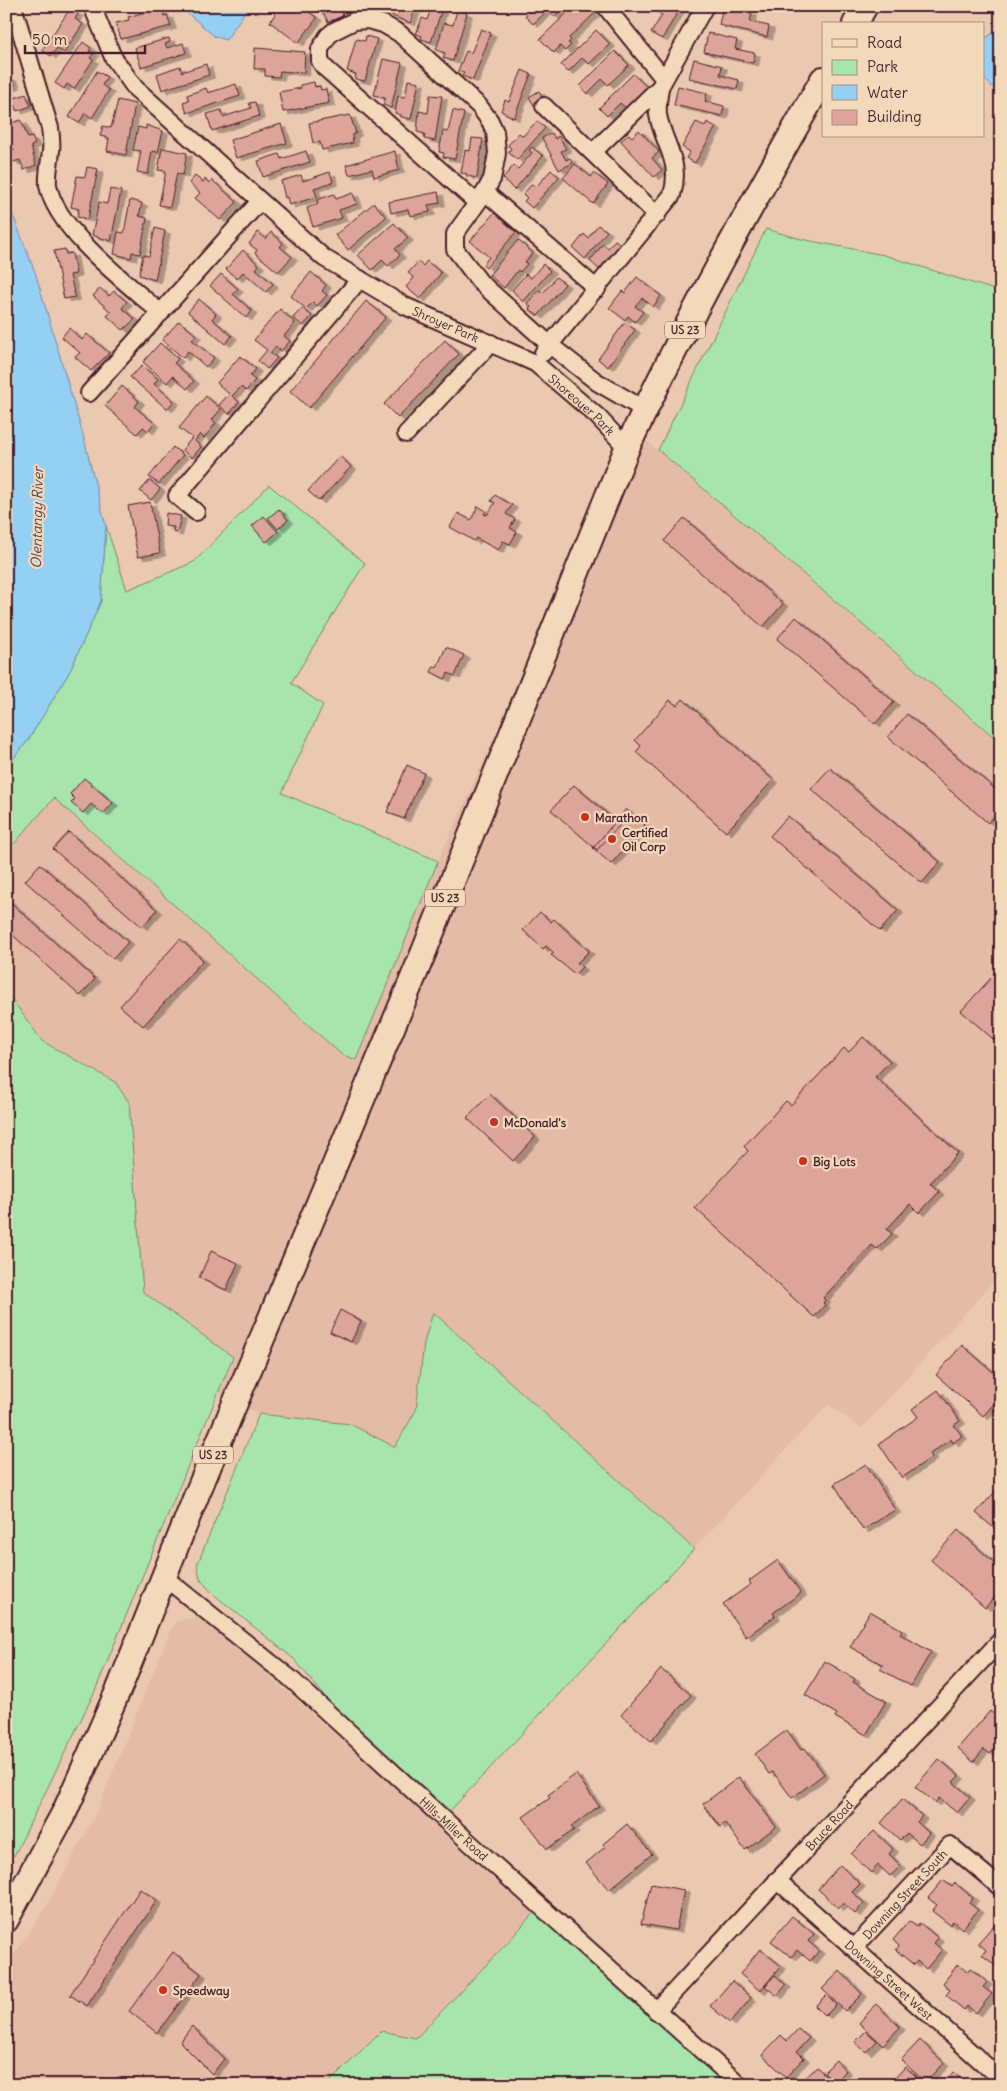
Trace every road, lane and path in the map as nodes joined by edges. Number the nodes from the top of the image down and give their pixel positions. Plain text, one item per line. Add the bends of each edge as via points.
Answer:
1 (13, 6) edge
2 (92, 6) edge
3 (605, 6) edge
4 (705, 6) edge
5 (866, 6) edge
6 (856, 22) edge
7 (822, 81) edge
8 (662, 83) junction
9 (544, 106) dead end
10 (593, 152) junction
11 (480, 197) junction
12 (260, 201) junction
13 (657, 215) junction
14 (360, 280) junction
15 (597, 289) junction
16 (161, 313) junction
17 (491, 343) junction
18 (550, 345) junction
19 (535, 362) junction
20 (89, 393) dead end
21 (645, 410) junction
22 (406, 434) dead end
23 (627, 448) junction
24 (196, 512) dead end
25 (164, 1577) junction
26 (1001, 1640) edge
27 (778, 1880) junction
28 (1001, 1888) edge
29 (6, 1920) edge
30 (854, 1948) junction
31 (656, 2010) junction
32 (1001, 2079) edge
33 (740, 2085) edge

1 - 16 street via 50,128 48,178 52,198 60,213 93,252
2 - 12 street, Shroyer Park via 113,57 134,88
3 - 8 street
4 - 8 street
5 - 6 highway
7 - 21 highway, US 23 via 741,222
8 - 10 street
8 - 13 street via 658,113 676,170 676,182 672,194
9 - 10 street
10 - 13 street
11 - 11 street via 492,179 496,142 490,121 479,106 399,33 383,24 354,21 328,36 320,49 324,68
11 - 15 street
11 - 18 street, Shoreoyer Park via 455,234 455,249 480,282
12 - 14 street, Shroyer Park via 324,258
12 - 16 street
13 - 15 street
14 - 17 street, Shroyer Park via 405,306
14 - 24 street via 178,496
15 - 18 street
16 - 20 street
17 - 19 street, Shroyer Park
17 - 22 street
18 - 19 street
18 - 21 street, Shoreoyer Park via 597,382
19 - 23 street, Shoreoyer Park via 597,416
21 - 23 highway, US 23
23 - 25 highway, US 23 via 423,954
25 - 29 highway, US 23 via 122,1684 73,1794
25 - 31 street, Hills-Miller Road via 291,1679
26 - 27 street, Bruce Road
27 - 30 street, Downing Street West
27 - 31 street, Bruce Road
28 - 30 street, Downing Street South via 950,1844
30 - 32 street, Downing Street West
31 - 33 street, Hills-Miller Road

